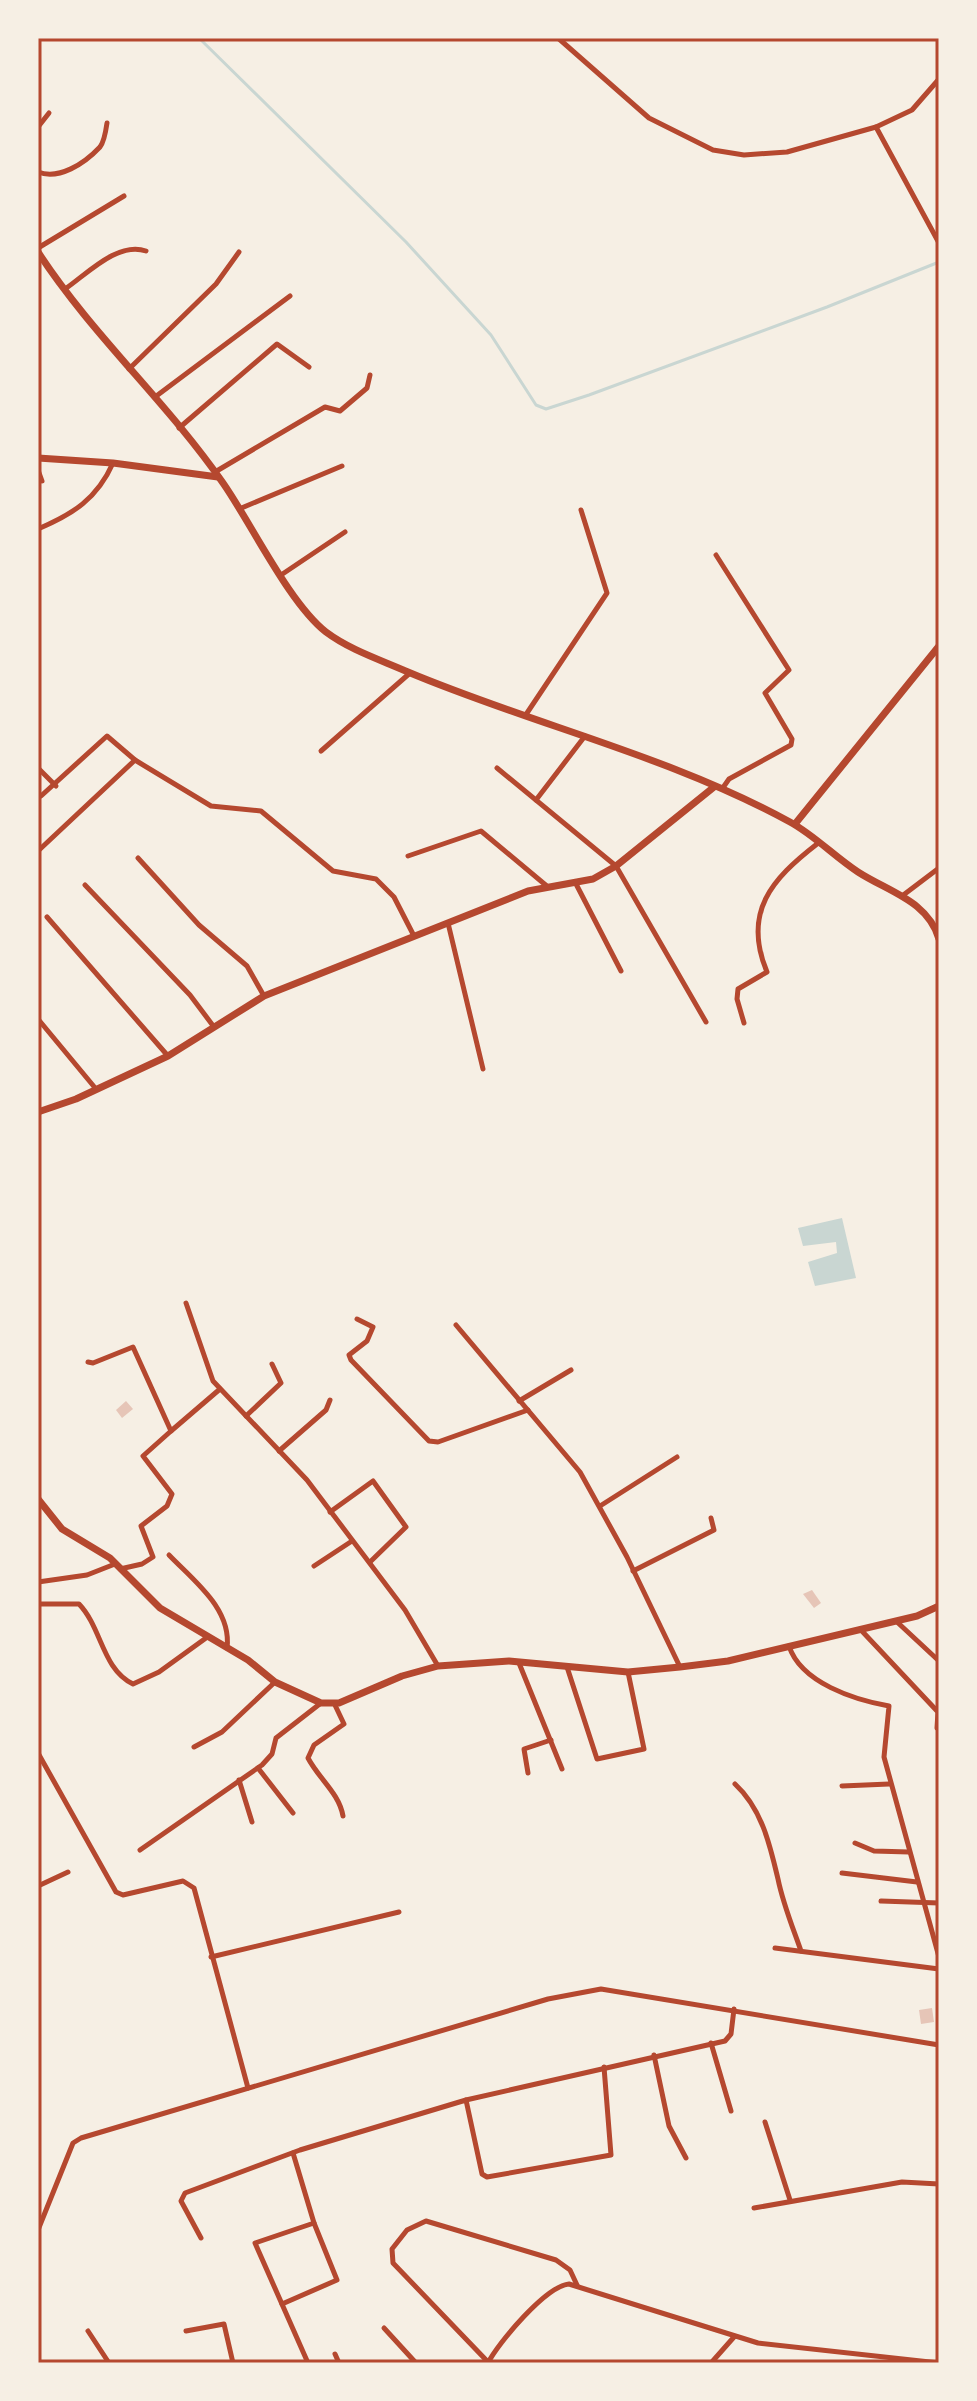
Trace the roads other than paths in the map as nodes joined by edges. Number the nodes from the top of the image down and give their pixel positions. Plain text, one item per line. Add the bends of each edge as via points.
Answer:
1 (558, 38) edge
2 (939, 79) edge
3 (49, 113) dead end
4 (107, 123) dead end
5 (38, 127) edge
6 (876, 127) junction
7 (38, 172) edge
8 (124, 196) dead end
9 (938, 241) edge
10 (38, 250) edge
11 (146, 251) dead end
12 (239, 252) dead end
13 (64, 290) junction
14 (290, 296) dead end
15 (309, 367) dead end
16 (128, 370) junction
17 (370, 375) dead end
18 (154, 398) junction
19 (179, 428) junction
20 (38, 458) edge
21 (113, 463) junction
22 (342, 466) dead end
23 (38, 470) edge
24 (216, 474) junction
25 (42, 481) dead end
26 (238, 509) junction
27 (581, 510) dead end
28 (38, 529) edge
29 (345, 532) dead end
30 (716, 555) dead end
31 (281, 575) junction
32 (939, 646) edge
33 (410, 673) junction
34 (525, 716) junction
35 (586, 736) junction
36 (321, 751) dead end
37 (135, 760) junction
38 (38, 768) edge
39 (497, 768) dead end
40 (56, 786) junction
41 (718, 788) junction
42 (41, 796) dead end
43 (536, 800) junction
44 (795, 824) junction
45 (817, 844) junction
46 (38, 851) edge
47 (408, 856) dead end
48 (138, 858) dead end
49 (616, 866) junction
50 (939, 868) edge
51 (575, 882) junction
52 (85, 885) dead end
53 (549, 887) junction
54 (901, 897) junction
55 (47, 917) dead end
56 (448, 923) junction
57 (414, 936) junction
58 (939, 939) edge
59 (621, 971) dead end
60 (264, 996) junction
61 (38, 1019) edge
62 (706, 1022) dead end
63 (744, 1023) dead end
64 (215, 1028) junction
65 (168, 1056) junction
66 (483, 1069) dead end
67 (96, 1089) junction
68 (38, 1112) edge
69 (186, 1303) dead end
70 (357, 1319) dead end
71 (456, 1325) dead end
72 (88, 1362) dead end
73 (272, 1364) dead end
74 (571, 1370) dead end
75 (220, 1389) junction
76 (330, 1400) dead end
77 (519, 1401) junction
78 (528, 1410) junction
79 (246, 1416) junction
80 (171, 1431) junction
81 (279, 1451) junction
82 (677, 1457) dead end
83 (38, 1500) edge
84 (600, 1506) junction
85 (330, 1512) junction
86 (711, 1518) dead end
87 (352, 1541) junction
88 (169, 1555) dead end
89 (370, 1562) junction
90 (118, 1566) junction
91 (314, 1566) dead end
92 (633, 1571) junction
93 (38, 1582) edge
94 (38, 1604) edge
95 (939, 1606) edge
96 (896, 1620) junction
97 (859, 1629) junction
98 (206, 1638) junction
99 (789, 1645) junction
100 (227, 1649) junction
101 (939, 1661) edge
102 (519, 1662) junction
103 (438, 1666) junction
104 (567, 1667) junction
105 (680, 1667) junction
106 (628, 1672) junction
107 (275, 1682) junction
108 (321, 1703) junction
109 (334, 1703) junction
110 (938, 1708) edge
111 (937, 1728) edge
112 (551, 1740) junction
113 (194, 1747) dead end
114 (38, 1753) edge
115 (258, 1768) junction
116 (562, 1769) dead end
117 (528, 1773) dead end
118 (239, 1780) junction
119 (735, 1784) dead end
120 (889, 1784) junction
121 (842, 1786) dead end
122 (293, 1813) dead end
123 (343, 1816) dead end
124 (252, 1822) dead end
125 (855, 1843) dead end
126 (140, 1850) dead end
127 (909, 1852) junction
128 (68, 1872) dead end
129 (842, 1873) dead end
130 (917, 1882) junction
131 (38, 1886) edge
132 (881, 1901) dead end
133 (939, 1903) edge
134 (924, 1904) junction
135 (399, 1912) dead end
136 (937, 1941) edge
137 (775, 1948) dead end
138 (801, 1951) junction
139 (211, 1957) junction
140 (939, 1957) edge
141 (939, 1969) edge
142 (734, 2009) junction
143 (711, 2043) junction
144 (939, 2045) edge
145 (654, 2055) junction
146 (604, 2067) junction
147 (248, 2088) junction
148 (466, 2100) junction
149 (731, 2111) dead end
150 (765, 2122) dead end
151 (293, 2153) junction
152 (686, 2158) dead end
153 (939, 2184) edge
154 (790, 2200) junction
155 (754, 2208) dead end
156 (314, 2223) junction
157 (38, 2230) edge
158 (201, 2238) dead end
159 (577, 2285) junction
160 (282, 2304) junction
161 (384, 2328) dead end
162 (88, 2331) dead end
163 (186, 2331) dead end
164 (734, 2337) junction
165 (335, 2354) dead end
166 (867, 2354) junction
167 (488, 2362) edge
168 (109, 2363) edge
169 (233, 2363) edge
170 (308, 2363) edge
171 (339, 2363) edge
172 (416, 2363) edge
173 (711, 2363) edge
174 (867, 2363) edge
175 (939, 2363) edge

1 - 6 street via 649,118 713,150 744,155 787,152
2 - 6 street via 912,110
3 - 5 street
4 - 7 street via 101,146 61,175
6 - 9 street
8 - 10 street
10 - 13 street
11 - 13 street via 122,250
12 - 16 street via 216,284
13 - 16 street
14 - 18 street
15 - 19 street via 277,344
16 - 18 street
17 - 24 street via 367,388 340,411 325,407
18 - 19 street
19 - 24 street
20 - 21 street
21 - 24 street
21 - 28 street via 102,487 67,516
22 - 26 street
23 - 25 street
24 - 26 street
26 - 31 street
27 - 34 street via 607,593
29 - 31 street
30 - 41 street via 789,670 765,693 792,739 791,745
31 - 33 street via 327,633
32 - 44 street
33 - 34 street
33 - 36 street
34 - 35 street
35 - 41 street
35 - 43 street
37 - 40 street via 107,736
37 - 46 street
37 - 57 street via 211,806 261,811 333,871 376,879 394,897
38 - 40 street
39 - 43 street
40 - 42 street
41 - 44 street
41 - 49 street
43 - 49 street
44 - 45 street
45 - 54 street
45 - 63 street via 784,869 767,895 757,921 767,972 738,989
47 - 53 street via 481,831
48 - 60 street via 199,925 247,966
49 - 51 street
49 - 62 street
50 - 54 street
51 - 53 street
51 - 59 street
52 - 64 street
53 - 56 street
54 - 58 street via 932,917
55 - 65 street
56 - 57 street
56 - 66 street
57 - 60 street
60 - 64 street
61 - 67 street
64 - 65 street
65 - 67 street
67 - 68 street
69 - 75 street
70 - 78 street via 373,1327 367,1341 349,1355 351,1360 429,1441
71 - 77 street
72 - 80 street via 133,1347
73 - 79 street via 281,1383
74 - 77 street
75 - 79 street
75 - 80 street
76 - 81 street via 326,1410
77 - 78 street
78 - 84 street via 580,1472
79 - 81 street
80 - 90 street via 143,1456 172,1494 167,1506 141,1526 153,1557 142,1564
81 - 85 street
82 - 84 street
83 - 90 street via 62,1529
84 - 92 street
85 - 87 street
85 - 89 street via 373,1481 388,1497 406,1527
86 - 92 street via 714,1530
87 - 89 street
87 - 91 street
88 - 100 street via 216,1606 225,1621
89 - 103 street
90 - 93 street
90 - 98 street via 160,1608
92 - 105 street
94 - 98 street via 79,1604 114,1670 133,1684
95 - 96 street
96 - 97 street
96 - 101 street
97 - 99 street
97 - 110 street
98 - 100 street
99 - 105 street
99 - 120 street via 793,1658 812,1676 889,1706 883,1747
100 - 107 street
102 - 103 street
102 - 104 street
102 - 112 street
103 - 109 street
104 - 106 street
104 - 106 street via 597,1759 644,1749
105 - 106 street
107 - 108 street
107 - 113 street via 222,1732
108 - 109 street
108 - 115 street via 276,1738 272,1754
109 - 123 street via 344,1724 314,1745 308,1758 322,1783 338,1797
110 - 111 street
112 - 116 street
112 - 117 street via 524,1749
114 - 139 street via 116,1892 191,1883
115 - 118 street
115 - 122 street
118 - 124 street
118 - 126 street
119 - 138 street via 755,1807
120 - 121 street
120 - 127 street
125 - 127 street via 874,1851
127 - 130 street
128 - 131 street
129 - 130 street
130 - 134 street
132 - 134 street
133 - 134 street
134 - 136 street
135 - 139 street
136 - 140 street
137 - 138 street
138 - 141 street
139 - 147 street
142 - 143 street via 731,2034
142 - 144 street
142 - 147 street via 601,1989 506,2011
143 - 145 street
143 - 149 street
145 - 146 street
145 - 152 street via 669,2126
146 - 148 street
146 - 148 street via 611,2155 594,2160 487,2177 482,2174
147 - 157 street via 73,2143
148 - 151 street
150 - 154 street
151 - 156 street
151 - 158 street via 181,2197
153 - 154 street via 902,2182
154 - 155 street
156 - 160 street via 337,2280
156 - 160 street via 255,2243
159 - 164 street
159 - 167 street via 559,2286
159 - 167 street via 565,2265 530,2250 430,2222 407,2230 392,2249 393,2263
160 - 170 street
161 - 172 street
162 - 168 street
163 - 169 street via 224,2324
164 - 166 street via 804,2350
164 - 173 street
165 - 171 street
166 - 174 street
166 - 175 street

